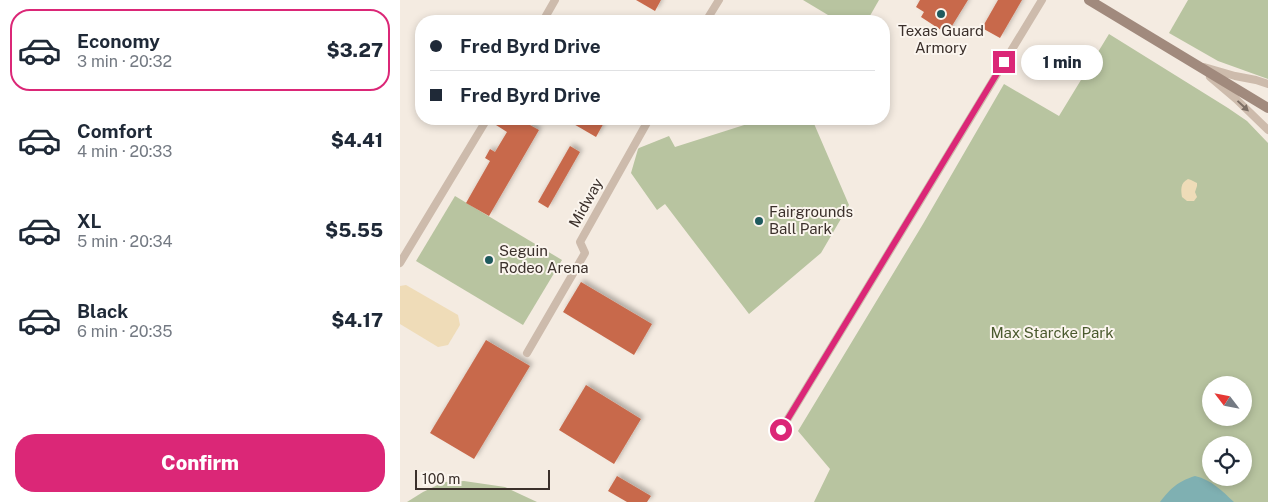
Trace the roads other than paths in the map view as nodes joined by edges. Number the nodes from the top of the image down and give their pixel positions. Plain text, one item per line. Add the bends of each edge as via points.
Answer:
1 (555, 0) edge
2 (719, 0) edge
3 (1042, 0) edge
4 (1089, 0) edge
5 (546, 15) edge
6 (710, 15) edge
7 (1193, 63) junction
8 (1268, 84) edge
9 (1268, 108) edge
10 (483, 125) edge
11 (646, 125) edge
12 (1268, 130) edge
13 (400, 245) edge
14 (408, 250) junction
15 (400, 263) edge
16 (527, 353) dead end
17 (781, 430) dead end

1 - 5 street
2 - 6 street
3 - 17 street
4 - 7 main road
7 - 8 street
7 - 9 main road
7 -> 12 street
10 - 14 street
11 - 16 street, Midway via 580,242 585,253
13 - 14 street
14 - 15 street

